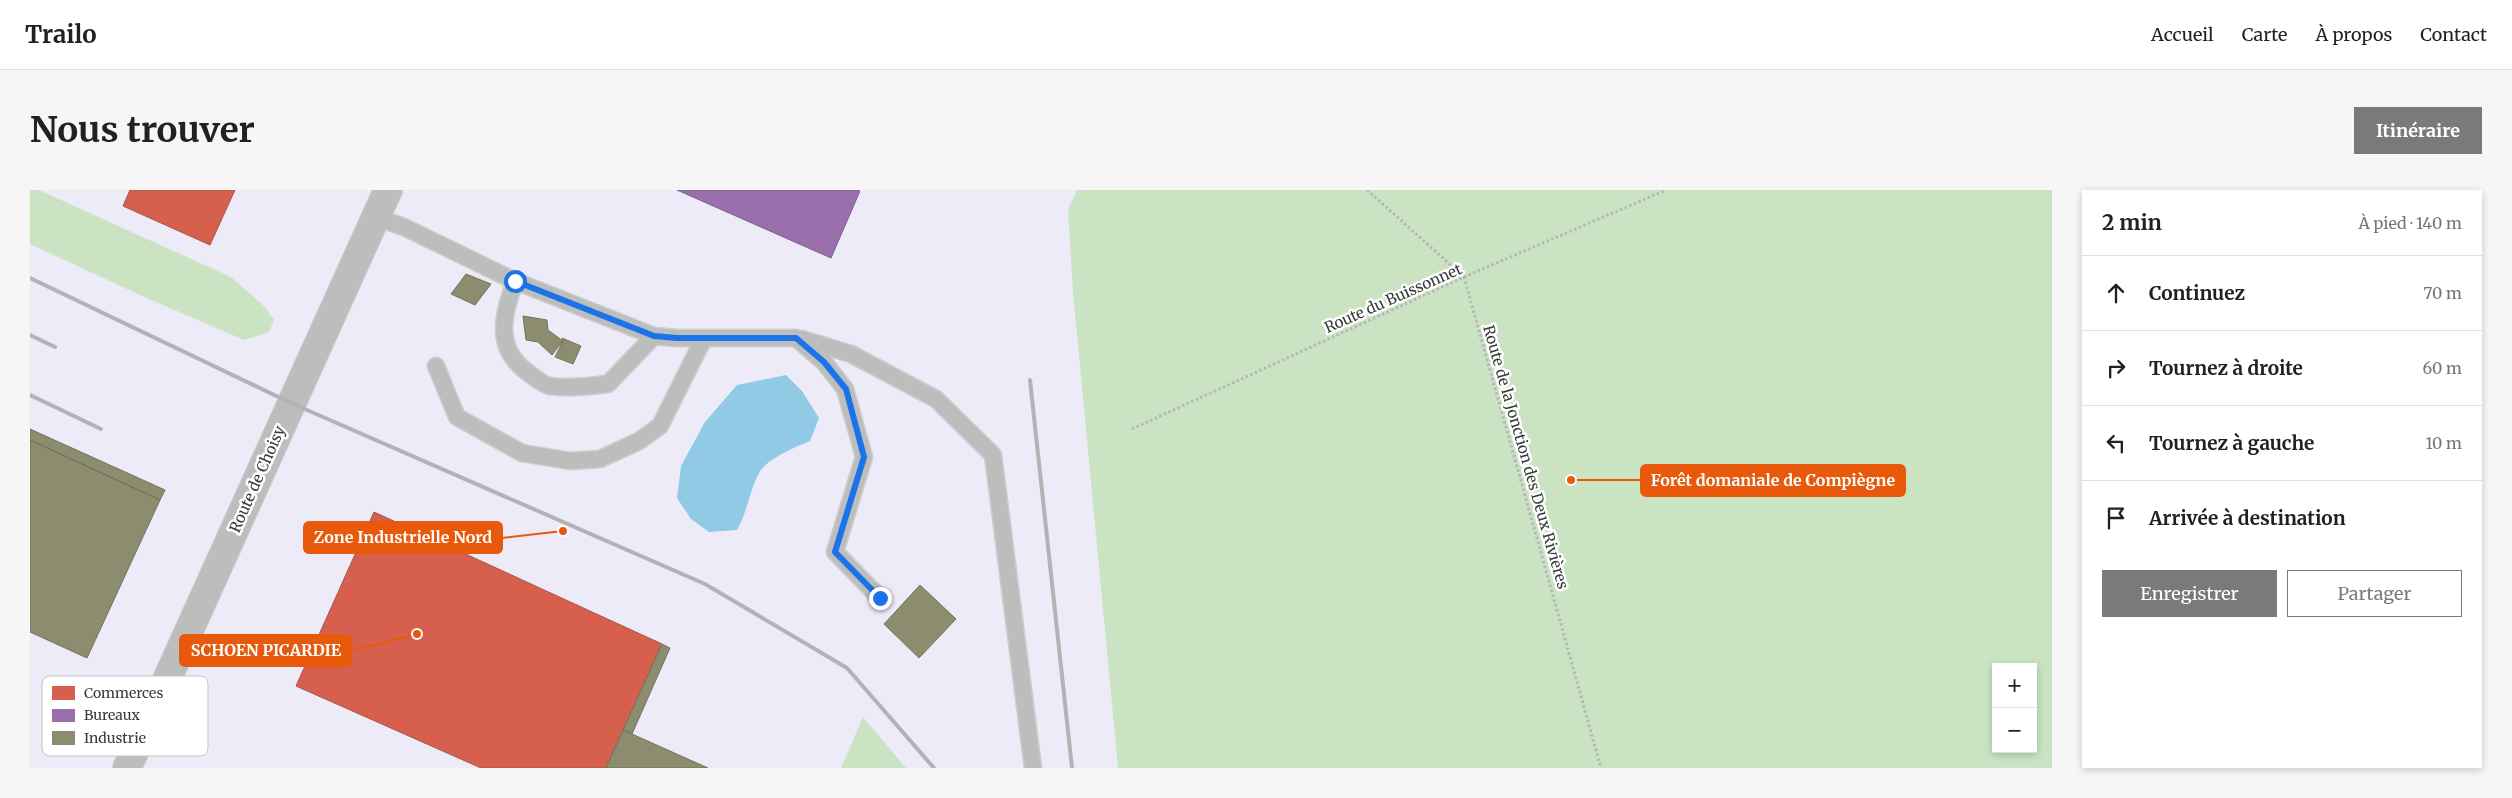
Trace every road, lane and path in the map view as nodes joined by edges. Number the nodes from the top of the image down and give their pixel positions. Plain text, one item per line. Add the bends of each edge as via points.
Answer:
1 (388, 190) edge
2 (1367, 190) edge
3 (1666, 190) edge
4 (376, 217) junction
5 (1464, 277) junction
6 (515, 281) junction
7 (654, 336) junction
8 (704, 338) junction
9 (796, 338) junction
10 (436, 366) dead end
11 (1132, 429) dead end
12 (880, 598) dead end
13 (169, 676) edge
14 (132, 756) edge
15 (127, 768) edge
16 (1033, 768) edge
17 (1601, 768) edge

1 - 4 street, Route de Choisy
2 - 5 path
3 - 5 path, Route du Buissonnet
4 - 6 lane via 404,227
4 - 13 street, Route de Choisy
5 - 11 path, Route du Buissonnet
5 - 17 path, Route de la Jonction des Deux Rivières
6 - 7 lane
6 - 7 lane via 505,312 504,341 524,370 548,386 608,384
7 - 8 lane
8 - 9 lane
8 - 10 lane via 660,426 639,441 600,459 570,461 522,453 457,418
9 - 12 lane via 824,362 846,389 864,457 835,552
9 - 16 lane via 850,354 936,399 993,454
14 - 15 street, Route de Choisy

